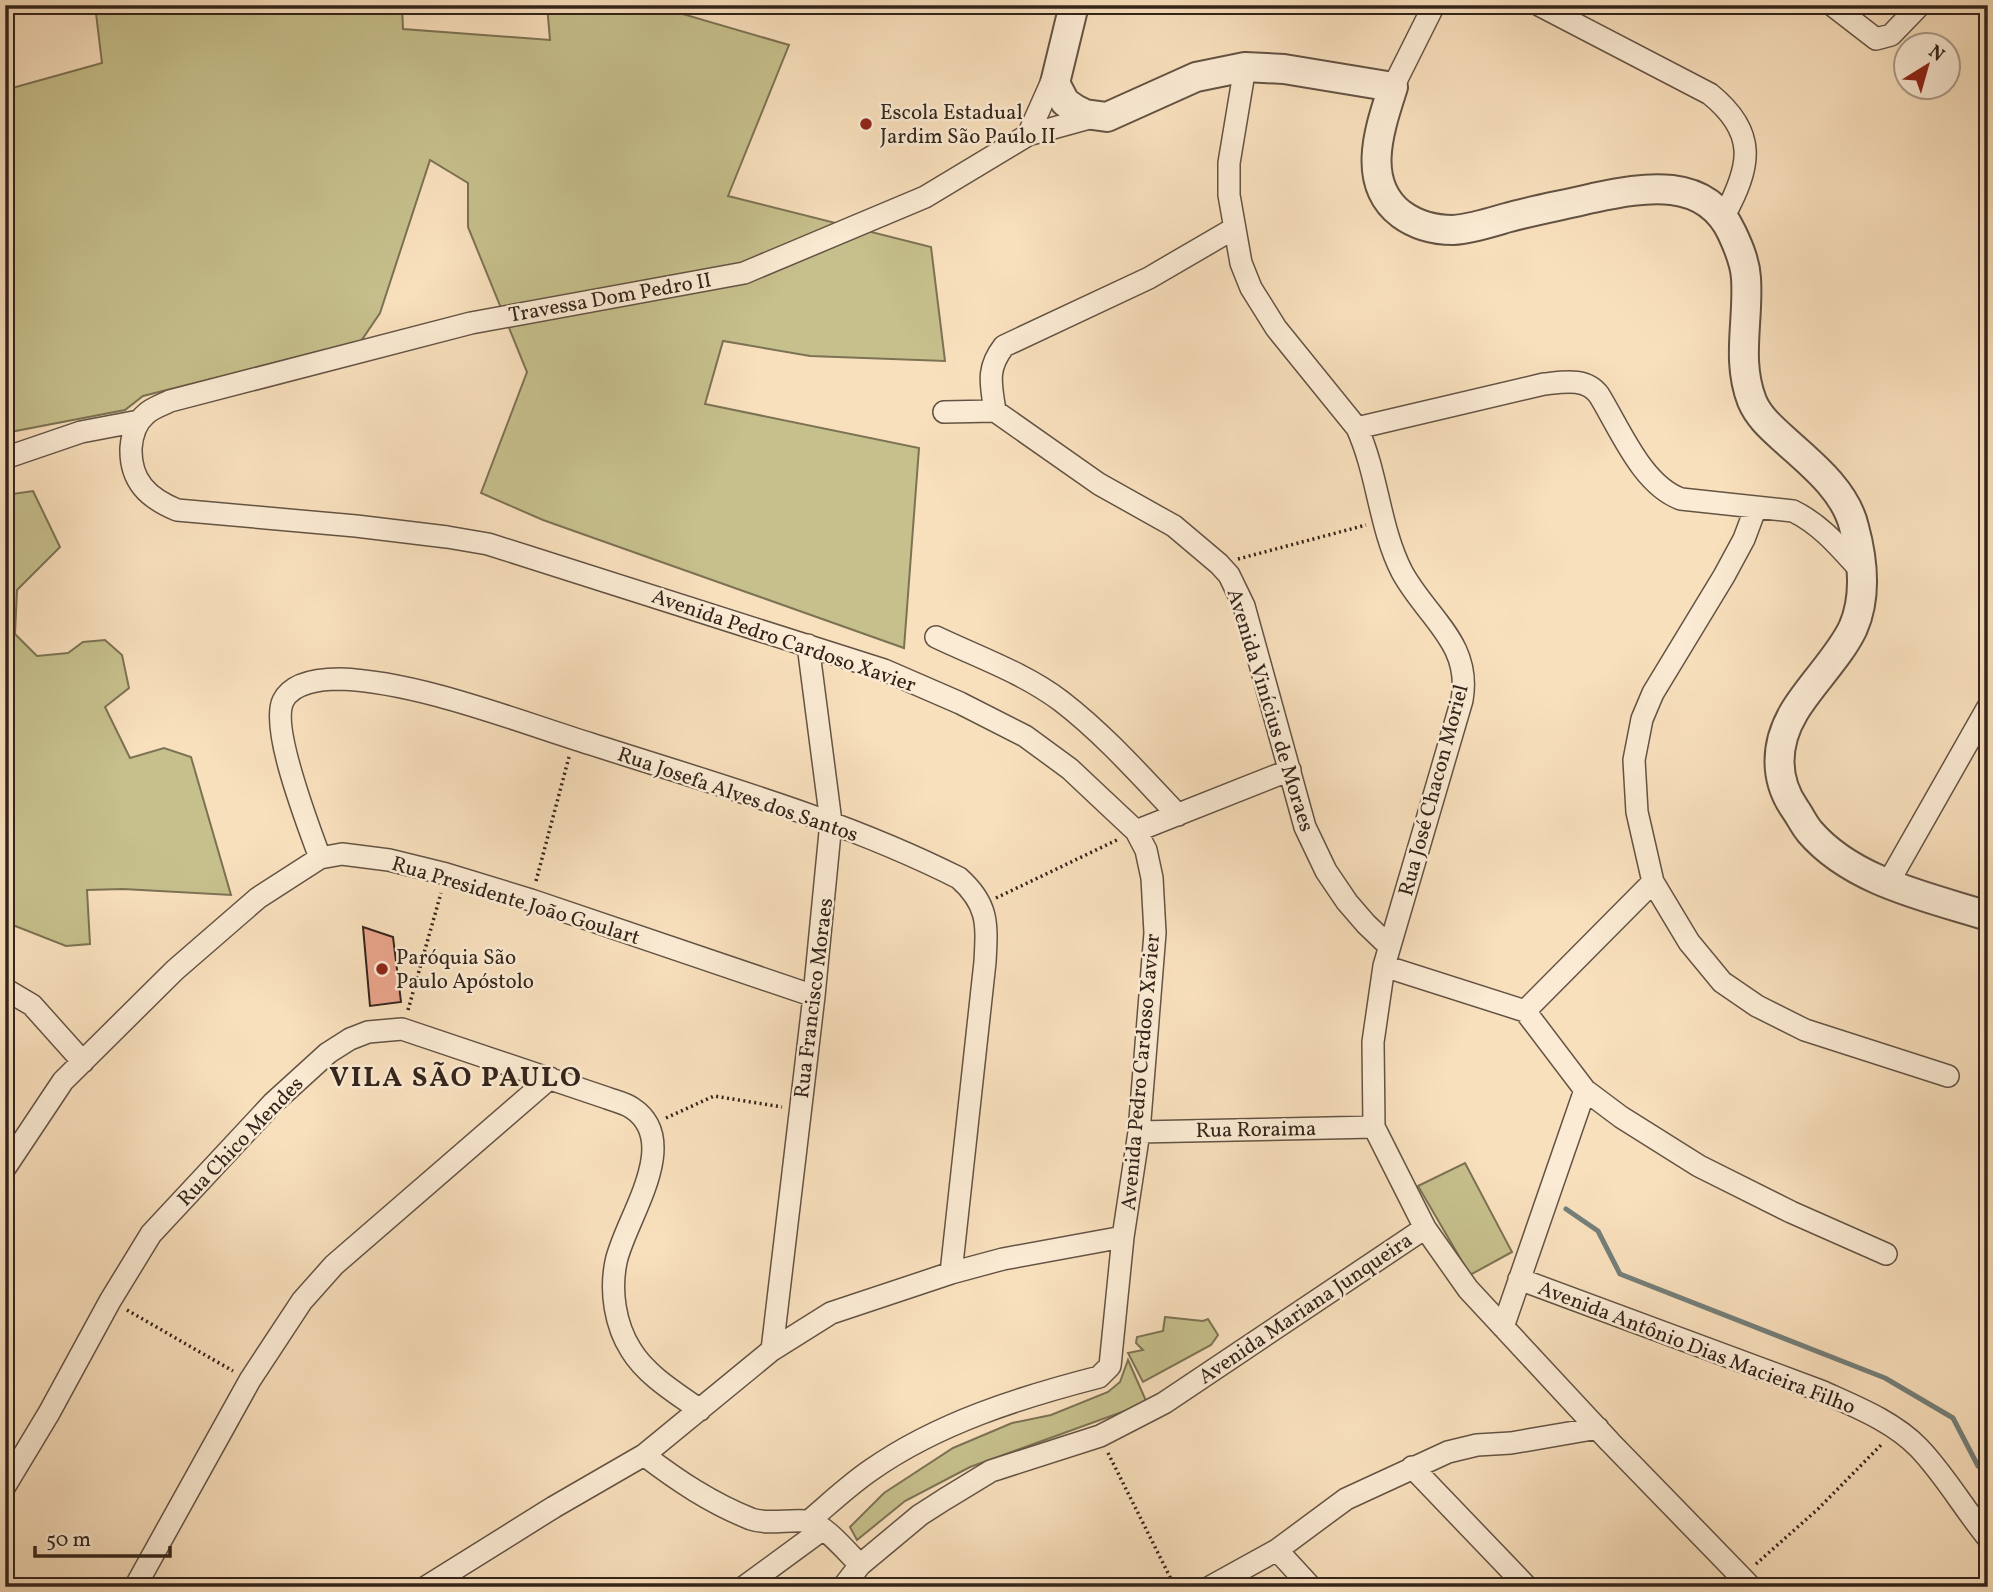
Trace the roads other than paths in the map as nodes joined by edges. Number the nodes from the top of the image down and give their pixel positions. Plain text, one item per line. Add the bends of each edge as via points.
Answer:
1 (1074, 5) edge
2 (1434, 5) edge
3 (1539, 5) edge
4 (1832, 5) edge
5 (1920, 5) edge
6 (1245, 67) junction
7 (1056, 72) junction
8 (1393, 87) junction
9 (1097, 116) junction
10 (1028, 135) junction
11 (1724, 215) junction
12 (1233, 229) junction
13 (995, 411) junction
14 (944, 412) dead end
15 (139, 421) junction
16 (1357, 428) junction
17 (5, 458) edge
18 (1756, 507) junction
19 (1863, 573) junction
20 (936, 637) dead end
21 (808, 645) junction
22 (1988, 707) edge
23 (1290, 770) junction
24 (1178, 815) junction
25 (831, 822) junction
26 (1136, 831) junction
27 (320, 859) junction
28 (1653, 882) junction
29 (1888, 883) junction
30 (1988, 916) edge
31 (1387, 956) junction
32 (5, 989) edge
33 (814, 996) junction
34 (1525, 1011) junction
35 (83, 1062) junction
36 (1948, 1076) dead end
37 (550, 1078) junction
38 (1585, 1090) junction
39 (1374, 1127) junction
40 (1139, 1132) junction
41 (5, 1168) edge
42 (1425, 1228) junction
43 (1123, 1237) junction
44 (1886, 1254) dead end
45 (951, 1273) junction
46 (1519, 1279) junction
47 (1503, 1327) junction
48 (772, 1350) junction
49 (700, 1409) junction
50 (1598, 1428) junction
51 (644, 1455) junction
52 (1412, 1468) junction
53 (5, 1486) edge
54 (816, 1525) junction
55 (1988, 1538) edge
56 (1277, 1550) junction
57 (860, 1565) junction
58 (1746, 1582) edge
59 (135, 1587) edge
60 (426, 1587) edge
61 (744, 1587) edge
62 (843, 1587) edge
63 (1210, 1587) edge
64 (1311, 1587) edge
65 (1527, 1587) edge

1 - 7 street
2 - 8 street
3 - 11 street via 1727,107 1744,141 1746,161 1741,184
4 - 5 street via 1876,39 1891,35
6 - 8 street, Travessa Dom Pedro II
6 - 9 street, Travessa Dom Pedro II via 1196,77 1107,117
6 - 12 street, Rua José Chacon Moriel via 1229,163
7 - 9 street via 1055,83 1065,102
7 - 10 street
8 - 11 street via 1377,147 1377,174 1392,206 1422,225 1456,230 1649,189 1686,192
9 - 10 street, Travessa Dom Pedro II
10 - 15 street, Travessa Dom Pedro II via 925,197 744,273 471,323 170,401
11 - 19 street via 1743,255 1744,376 1754,404 1765,422 1836,490 1854,523
12 - 13 street via 1149,278 1004,346 990,373
12 - 16 street, Rua José Chacon Moriel via 1251,288 1276,328
13 - 14 street
13 - 23 street, Avenida Vinícius de Moraes via 1099,484 1174,526 1229,575 1244,606
15 - 17 street via 81,432
15 - 21 street, Avenida Pedro Cardoso Xavier via 132,435 133,472 159,502 177,510 356,526 488,544
16 - 18 street via 1544,384 1583,383 1595,389 1646,473 1669,495
16 - 31 street, Rua José Chacon Moriel via 1401,570 1458,652 1466,682
18 - 19 street via 1806,518 1831,537
18 - 28 street via 1744,539 1642,719 1634,760 1637,812
19 - 29 street via 1861,602 1852,630 1792,715 1782,737 1778,768 1787,798 1810,832 1841,859
20 - 24 street via 1026,678 1060,700
21 - 25 street, Rua Francisco Moraes
21 - 26 street, Avenida Pedro Cardoso Xavier via 884,670 1025,736 1070,769
22 - 29 street
23 - 24 street
23 - 31 street, Avenida Vinícius de Moraes via 1305,827 1325,871
24 - 26 street
25 - 27 street, Rua Josefa Alves dos Santos via 402,687 340,679 294,688 283,700 279,717 291,773
25 - 33 street, Rua Francisco Moraes
25 - 45 street, Rua Josefa Alves dos Santos via 959,878 974,891 986,920
26 - 40 street, Avenida Pedro Cardoso Xavier via 1152,878 1155,933
27 - 33 street, Rua Presidente João Goulart via 342,854 446,874
27 - 35 street, Rua Presidente João Goulart via 258,898 175,970
28 - 34 street
28 - 36 street via 1689,942 1722,982 1757,1006 1805,1030
29 - 30 street
31 - 34 street, Avenida Vinícius de Moraes
31 - 39 street, Rua José Chacon Moriel via 1373,1042
32 - 35 street via 32,1005
33 - 48 street, Rua Francisco Moraes
34 - 38 street
35 - 41 street, Rua Presidente João Goulart via 48,1100
37 - 49 street, Rua Chico Mendes via 631,1107 648,1125 652,1142 648,1179 616,1261 613,1291 618,1321 631,1351 670,1390
37 - 53 street, Rua Chico Mendes via 402,1029 368,1032 328,1053 273,1103 151,1234
37 - 59 street via 334,1265 294,1311 250,1380
38 - 44 street via 1699,1166
38 - 46 street
39 - 40 street, Rua Roraima
39 - 42 street, Rua José Chacon Moriel
40 - 43 street, Avenida Pedro Cardoso Xavier
42 - 47 street, Avenida Mariana Junqueira via 1468,1289
42 - 57 street, Avenida Mariana Junqueira via 1173,1397 1100,1436 991,1471 920,1515
43 - 45 street
43 - 54 street, Avenida Pedro Cardoso Xavier via 1107,1371 948,1427 909,1446 870,1470
45 - 48 street via 831,1313
46 - 47 street
46 - 55 street, Avenida Antônio Dias Macieira Filho via 1855,1407 1918,1447
47 - 50 street, Avenida Mariana Junqueira
48 - 49 street
49 - 51 street
50 - 52 street via 1477,1445
50 - 58 street, Avenida Mariana Junqueira
51 - 54 street via 683,1485 755,1520
51 - 60 street
52 - 56 street via 1346,1499
52 - 65 street
54 - 57 street
54 - 61 street
56 - 63 street
56 - 64 street
57 - 62 street, Avenida Mariana Junqueira

